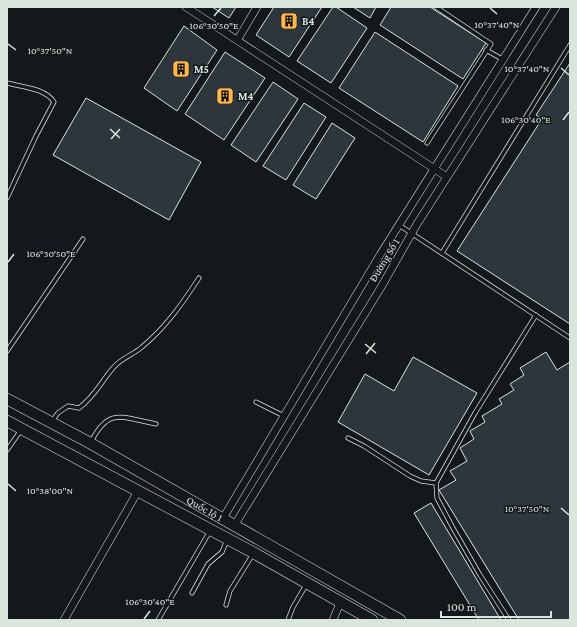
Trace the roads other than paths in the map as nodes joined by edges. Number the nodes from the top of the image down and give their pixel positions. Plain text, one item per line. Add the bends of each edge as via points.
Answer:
1 (186, 7) edge
2 (257, 7) edge
3 (436, 7) edge
4 (536, 7) edge
5 (556, 7) edge
6 (238, 39) junction
7 (570, 45) edge
8 (486, 50) junction
9 (503, 60) junction
10 (7, 83) edge
11 (427, 143) dead end
12 (435, 169) junction
13 (447, 177) junction
14 (7, 198) edge
15 (399, 225) junction
16 (412, 233) junction
17 (83, 239) dead end
18 (442, 253) junction
19 (199, 278) dead end
20 (536, 315) junction
21 (570, 338) edge
22 (7, 351) edge
23 (7, 399) edge
24 (256, 402) dead end
25 (285, 417) junction
26 (7, 421) edge
27 (52, 423) junction
28 (156, 424) dead end
29 (22, 429) junction
30 (348, 438) dead end
31 (90, 443) junction
32 (7, 450) edge
33 (436, 483) junction
34 (138, 491) junction
35 (222, 520) junction
36 (234, 526) junction
37 (213, 532) junction
38 (228, 540) junction
39 (254, 554) junction
40 (306, 584) junction
41 (192, 593) dead end
42 (340, 603) junction
43 (226, 605) dead end
44 (64, 620) edge
45 (158, 620) edge
46 (288, 620) edge
47 (333, 620) edge
48 (372, 620) edge
49 (400, 620) edge
50 (509, 620) edge

1 - 6 street
2 - 6 street
3 - 8 lane via 486,39 491,44
4 - 9 street, Đường Số 1
5 - 13 street, Đường Số 1
6 - 12 street
7 - 18 lane
8 - 9 lane
8 - 11 lane
9 - 12 street, Đường Số 1
10 - 14 lane via 50,96 54,102
12 - 13 street
12 - 15 street, Đường Số 1
13 - 16 street, Đường Số 1
15 - 16 lane
15 - 25 street, Đường Số 1
16 - 18 lane
16 - 36 street, Đường Số 1
17 - 22 lane
18 - 20 lane
19 - 27 lane via 176,312 140,348 127,355 113,368 92,398 79,408 68,406 58,413
20 - 21 lane
20 - 33 lane via 475,413
23 - 27 highway, Quốc lộ 1
24 - 25 lane
25 - 35 street, Đường Số 1
26 - 29 highway, Quốc lộ 1
27 - 31 highway, Quốc lộ 1
28 - 31 lane via 123,416 113,417 101,425
29 - 32 lane
29 - 34 highway, Quốc lộ 1
30 - 33 lane via 410,476
31 - 35 highway, Quốc lộ 1
33 - 50 lane via 437,498 480,575
34 - 37 highway, Quốc lộ 1
34 - 44 street
35 - 36 highway, Quốc lộ 1
35 - 37 highway
36 - 38 highway
36 - 49 highway, Quốc lộ 1
37 - 38 highway, Quốc lộ 1
37 - 45 lane
38 - 39 highway, Quốc lộ 1
38 - 41 lane via 222,552 208,564
39 - 40 highway, Quốc lộ 1
39 - 43 lane via 230,591
40 - 42 highway, Quốc lộ 1
40 - 46 lane
42 - 47 street
42 - 48 highway, Quốc lộ 1

